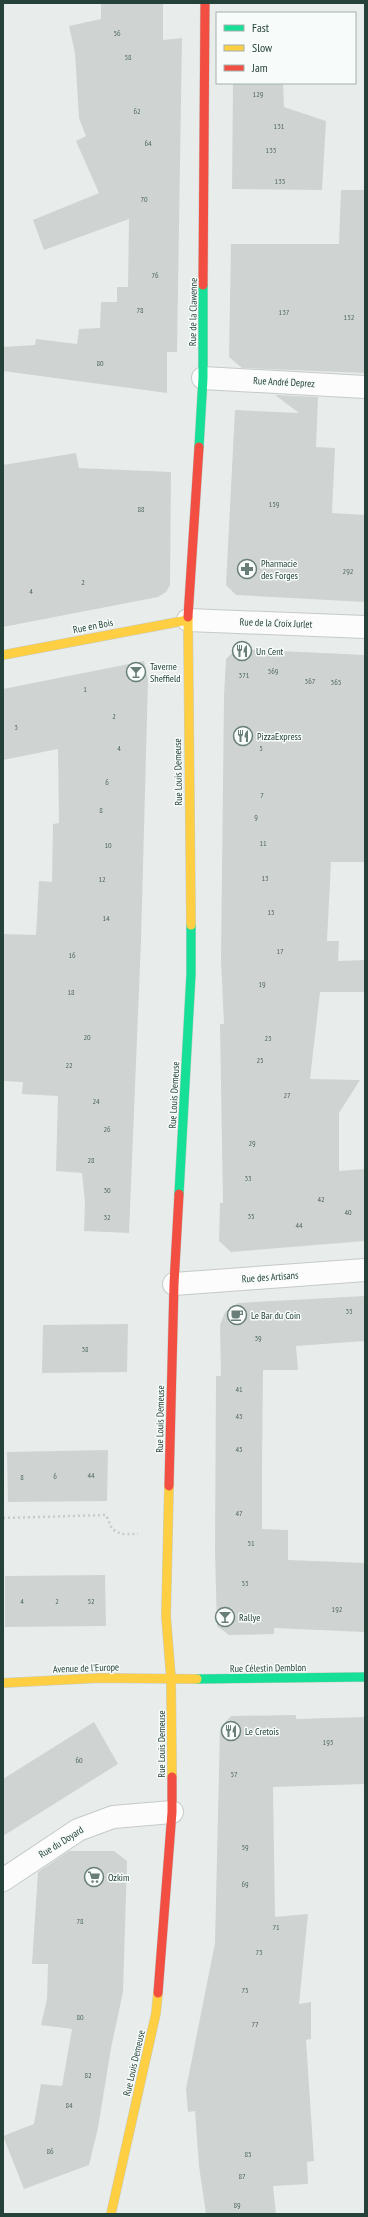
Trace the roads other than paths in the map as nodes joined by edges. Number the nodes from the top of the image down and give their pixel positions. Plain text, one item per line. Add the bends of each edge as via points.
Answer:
1 (205, 3) edge
2 (203, 378) junction
3 (365, 387) edge
4 (188, 620) junction
5 (365, 627) edge
6 (3, 655) edge
7 (365, 1270) edge
8 (174, 1284) junction
9 (365, 1677) edge
10 (171, 1678) junction
11 (3, 1683) edge
12 (172, 1812) junction
13 (3, 1880) edge
14 (111, 2214) edge

1 - 2 street, Rue de la Clawenne
2 - 3 street, Rue André Deprez
2 - 4 street, Rue de la Clawenne
4 - 5 street, Rue de la Croix Jurlet
4 - 6 street, Rue en Bois
4 - 8 street, Rue Louis Demeuse via 191,974
7 - 8 street, Rue des Artisans
8 - 10 street, Rue Louis Demeuse via 166,1616
9 - 10 street, Rue Célestin Demblon via 233,1680
10 - 11 street, Avenue de l'Europe via 99,1678
10 - 12 street, Rue Louis Demeuse
12 - 13 street, Rue du Doyard via 113,1817 78,1830
12 - 14 street, Rue Louis Demeuse via 156,2013

